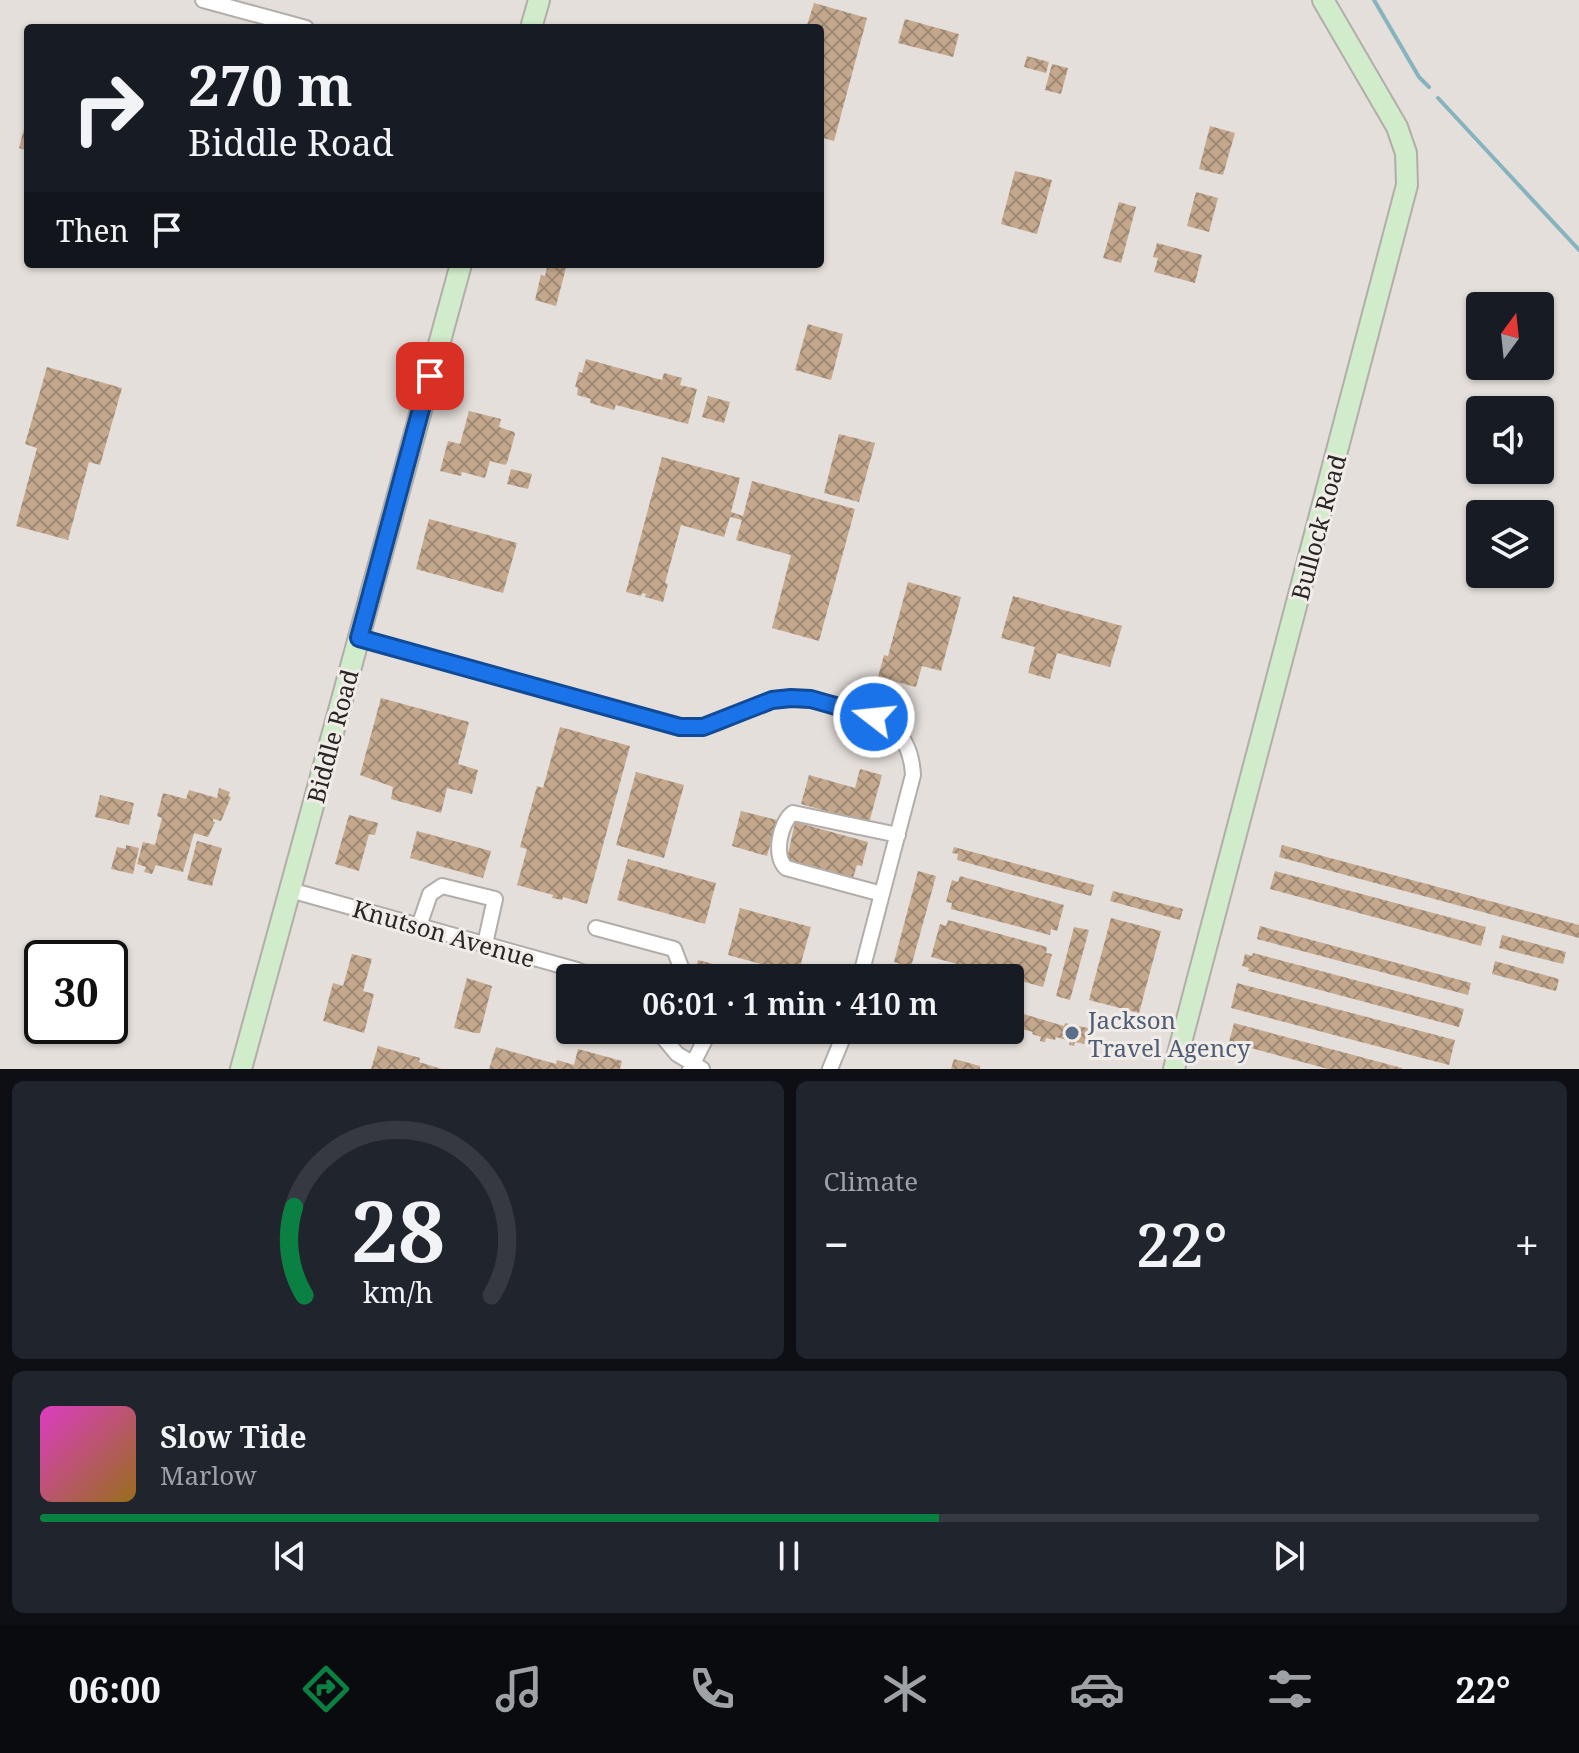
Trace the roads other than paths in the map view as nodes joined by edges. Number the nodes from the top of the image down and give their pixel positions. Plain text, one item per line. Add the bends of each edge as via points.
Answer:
1 (203, 0) edge
2 (539, 0) edge
3 (1323, 0) edge
4 (291, 24) edge
5 (532, 24) edge
6 (460, 268) edge
7 (359, 638) junction
8 (898, 835) junction
9 (290, 890) junction
10 (882, 894) junction
11 (419, 926) junction
12 (596, 928) dead end
13 (485, 944) junction
14 (680, 964) edge
15 (864, 964) edge
16 (556, 966) edge
17 (669, 1044) edge
18 (704, 1044) edge
19 (840, 1044) edge
20 (695, 1067) edge
21 (831, 1068) edge
22 (241, 1069) edge
23 (1174, 1069) edge

1 - 4 street
2 - 5 street
3 - 23 street, Bullock Road via 1397,127 1406,153 1407,185
6 - 7 street, Biddle Road
7 - 8 street via 680,727 703,727 772,700 791,698 874,717 893,728 907,748 913,775
7 - 9 street, Biddle Road
8 - 10 street
8 - 10 street via 805,814 786,818 779,855 786,868
9 - 11 street, Knutson Avenue
9 - 22 street, Biddle Road
10 - 15 street
11 - 13 street, Knutson Avenue
11 - 13 street via 430,894 442,886 495,899
12 - 14 street via 674,949
13 - 16 street, Knutson Avenue
17 - 20 street
18 - 20 street
19 - 21 street

